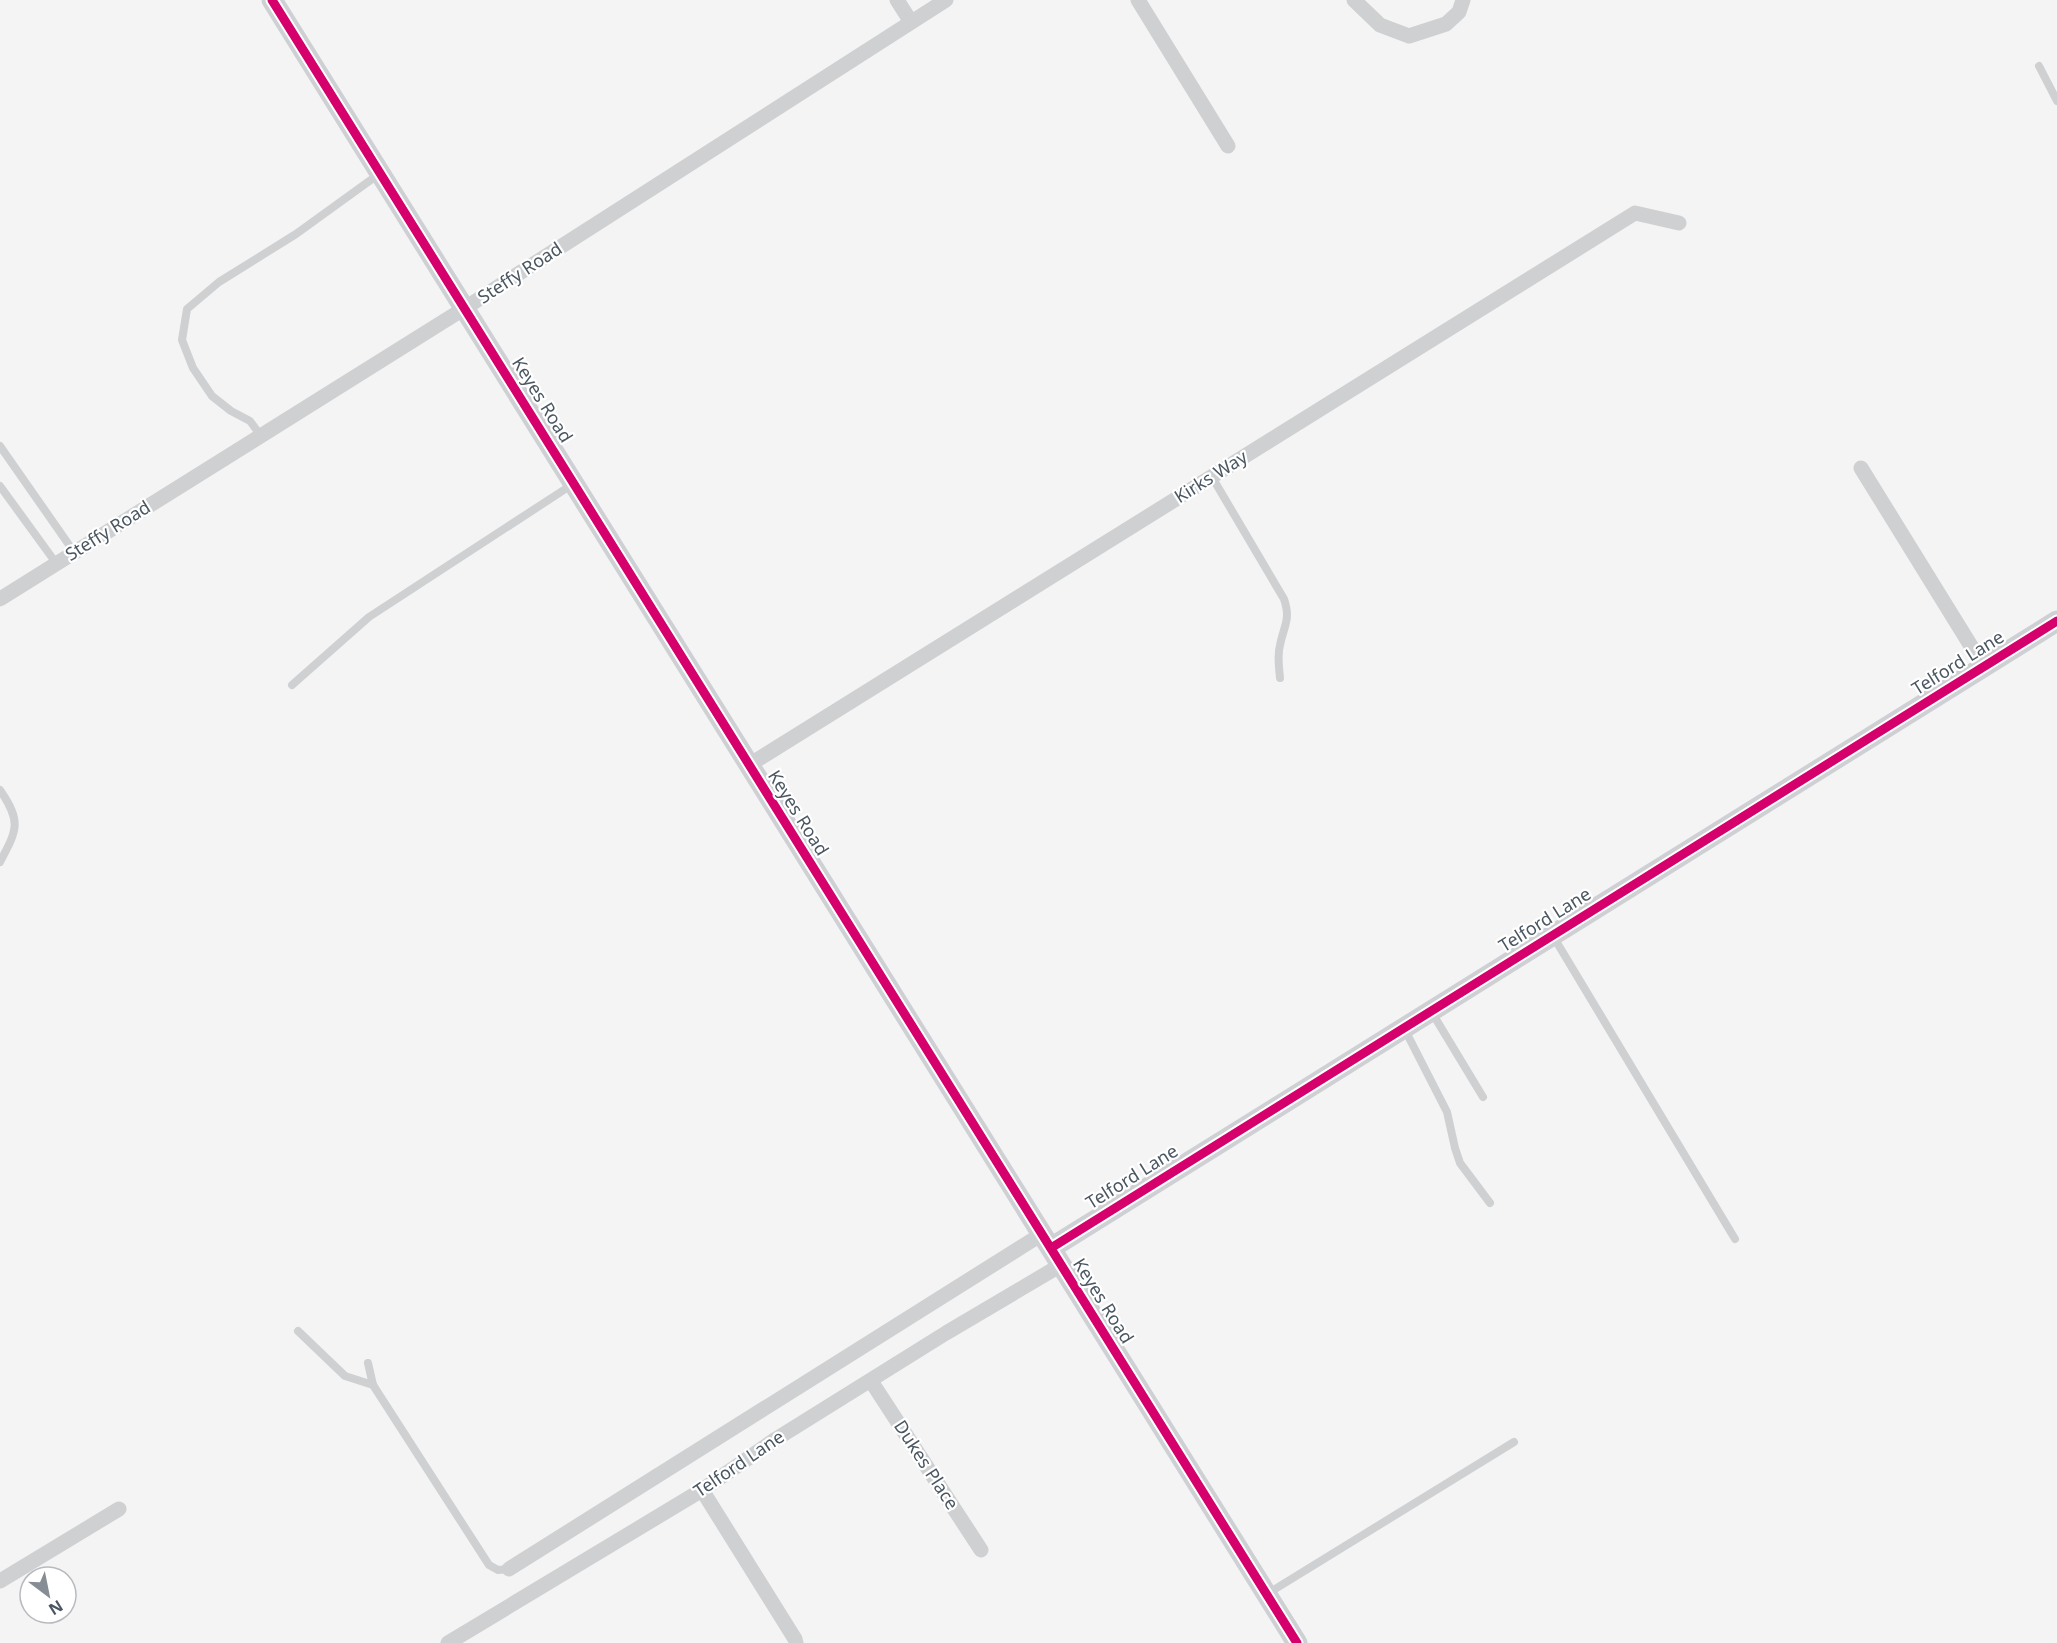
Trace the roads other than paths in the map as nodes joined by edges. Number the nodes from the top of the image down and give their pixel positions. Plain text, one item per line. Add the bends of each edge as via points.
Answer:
1 (272, 0) edge
2 (897, 0) edge
3 (946, 0) edge
4 (1138, 0) edge
5 (1354, 0) edge
6 (1463, 0) edge
7 (911, 22) junction
8 (2039, 66) dead end
9 (2057, 101) edge
10 (1228, 146) dead end
11 (381, 173) junction
12 (1679, 223) dead end
13 (465, 308) junction
14 (261, 436) junction
15 (0, 446) edge
16 (1861, 468) dead end
17 (1212, 477) junction
18 (574, 483) junction
19 (0, 486) edge
20 (74, 552) junction
21 (56, 563) junction
22 (0, 599) edge
23 (2057, 621) edge
24 (1984, 667) junction
25 (1280, 678) dead end
26 (292, 685) dead end
27 (749, 765) junction
28 (0, 790) edge
29 (0, 862) edge
30 (1552, 935) junction
31 (1430, 1010) junction
32 (1404, 1027) junction
33 (1483, 1097) dead end
34 (1490, 1203) dead end
35 (1735, 1239) dead end
36 (1051, 1249) junction
37 (298, 1332) dead end
38 (368, 1363) dead end
39 (871, 1381) junction
40 (373, 1385) junction
41 (1514, 1442) dead end
42 (702, 1490) junction
43 (119, 1509) dead end
44 (981, 1550) dead end
45 (509, 1569) joint
46 (0, 1581) edge
47 (1267, 1594) junction
48 (795, 1641) edge
49 (448, 1643) edge
50 (1297, 1643) edge

1 - 11 street, Keyes Road
2 - 7 street
3 - 7 street, Steffy Road
4 - 10 street
5 - 6 street via 1380,25 1409,36 1446,24 1459,12
7 - 13 street, Steffy Road
8 - 9 lane
11 - 13 street, Keyes Road
11 - 14 lane via 296,234 219,282 187,309 182,340 193,368 212,396 250,421
12 - 17 street, Kirks Way via 1635,213
13 - 14 street, Steffy Road
13 - 18 street, Keyes Road
14 - 20 street, Steffy Road
15 - 20 lane
16 - 24 street
17 - 25 lane via 1284,599 1288,611 1278,658
17 - 27 street, Kirks Way
18 - 26 lane via 369,617
18 - 27 street, Keyes Road
19 - 21 lane
20 - 21 street, Steffy Road
21 - 22 street, Steffy Road
23 - 24 street, Telford Lane
24 - 30 street, Telford Lane
27 - 36 street, Keyes Road
28 - 29 lane via 15,818 16,830
30 - 31 street, Telford Lane
30 - 35 lane
31 - 32 street, Telford Lane
31 - 33 lane
32 - 34 lane via 1447,1112 1460,1162
32 - 36 street, Telford Lane
36 - 39 street, Telford Lane via 946,1333
36 - 45 street, Telford Lane
36 - 47 street, Keyes Road
37 - 40 lane via 345,1376
38 - 40 lane
39 - 42 street, Telford Lane
39 - 44 street, Dukes Place
40 - 45 lane via 489,1565 498,1570
41 - 47 lane
42 - 48 street
42 - 49 street, Telford Lane
43 - 46 street
47 - 50 street, Keyes Road

